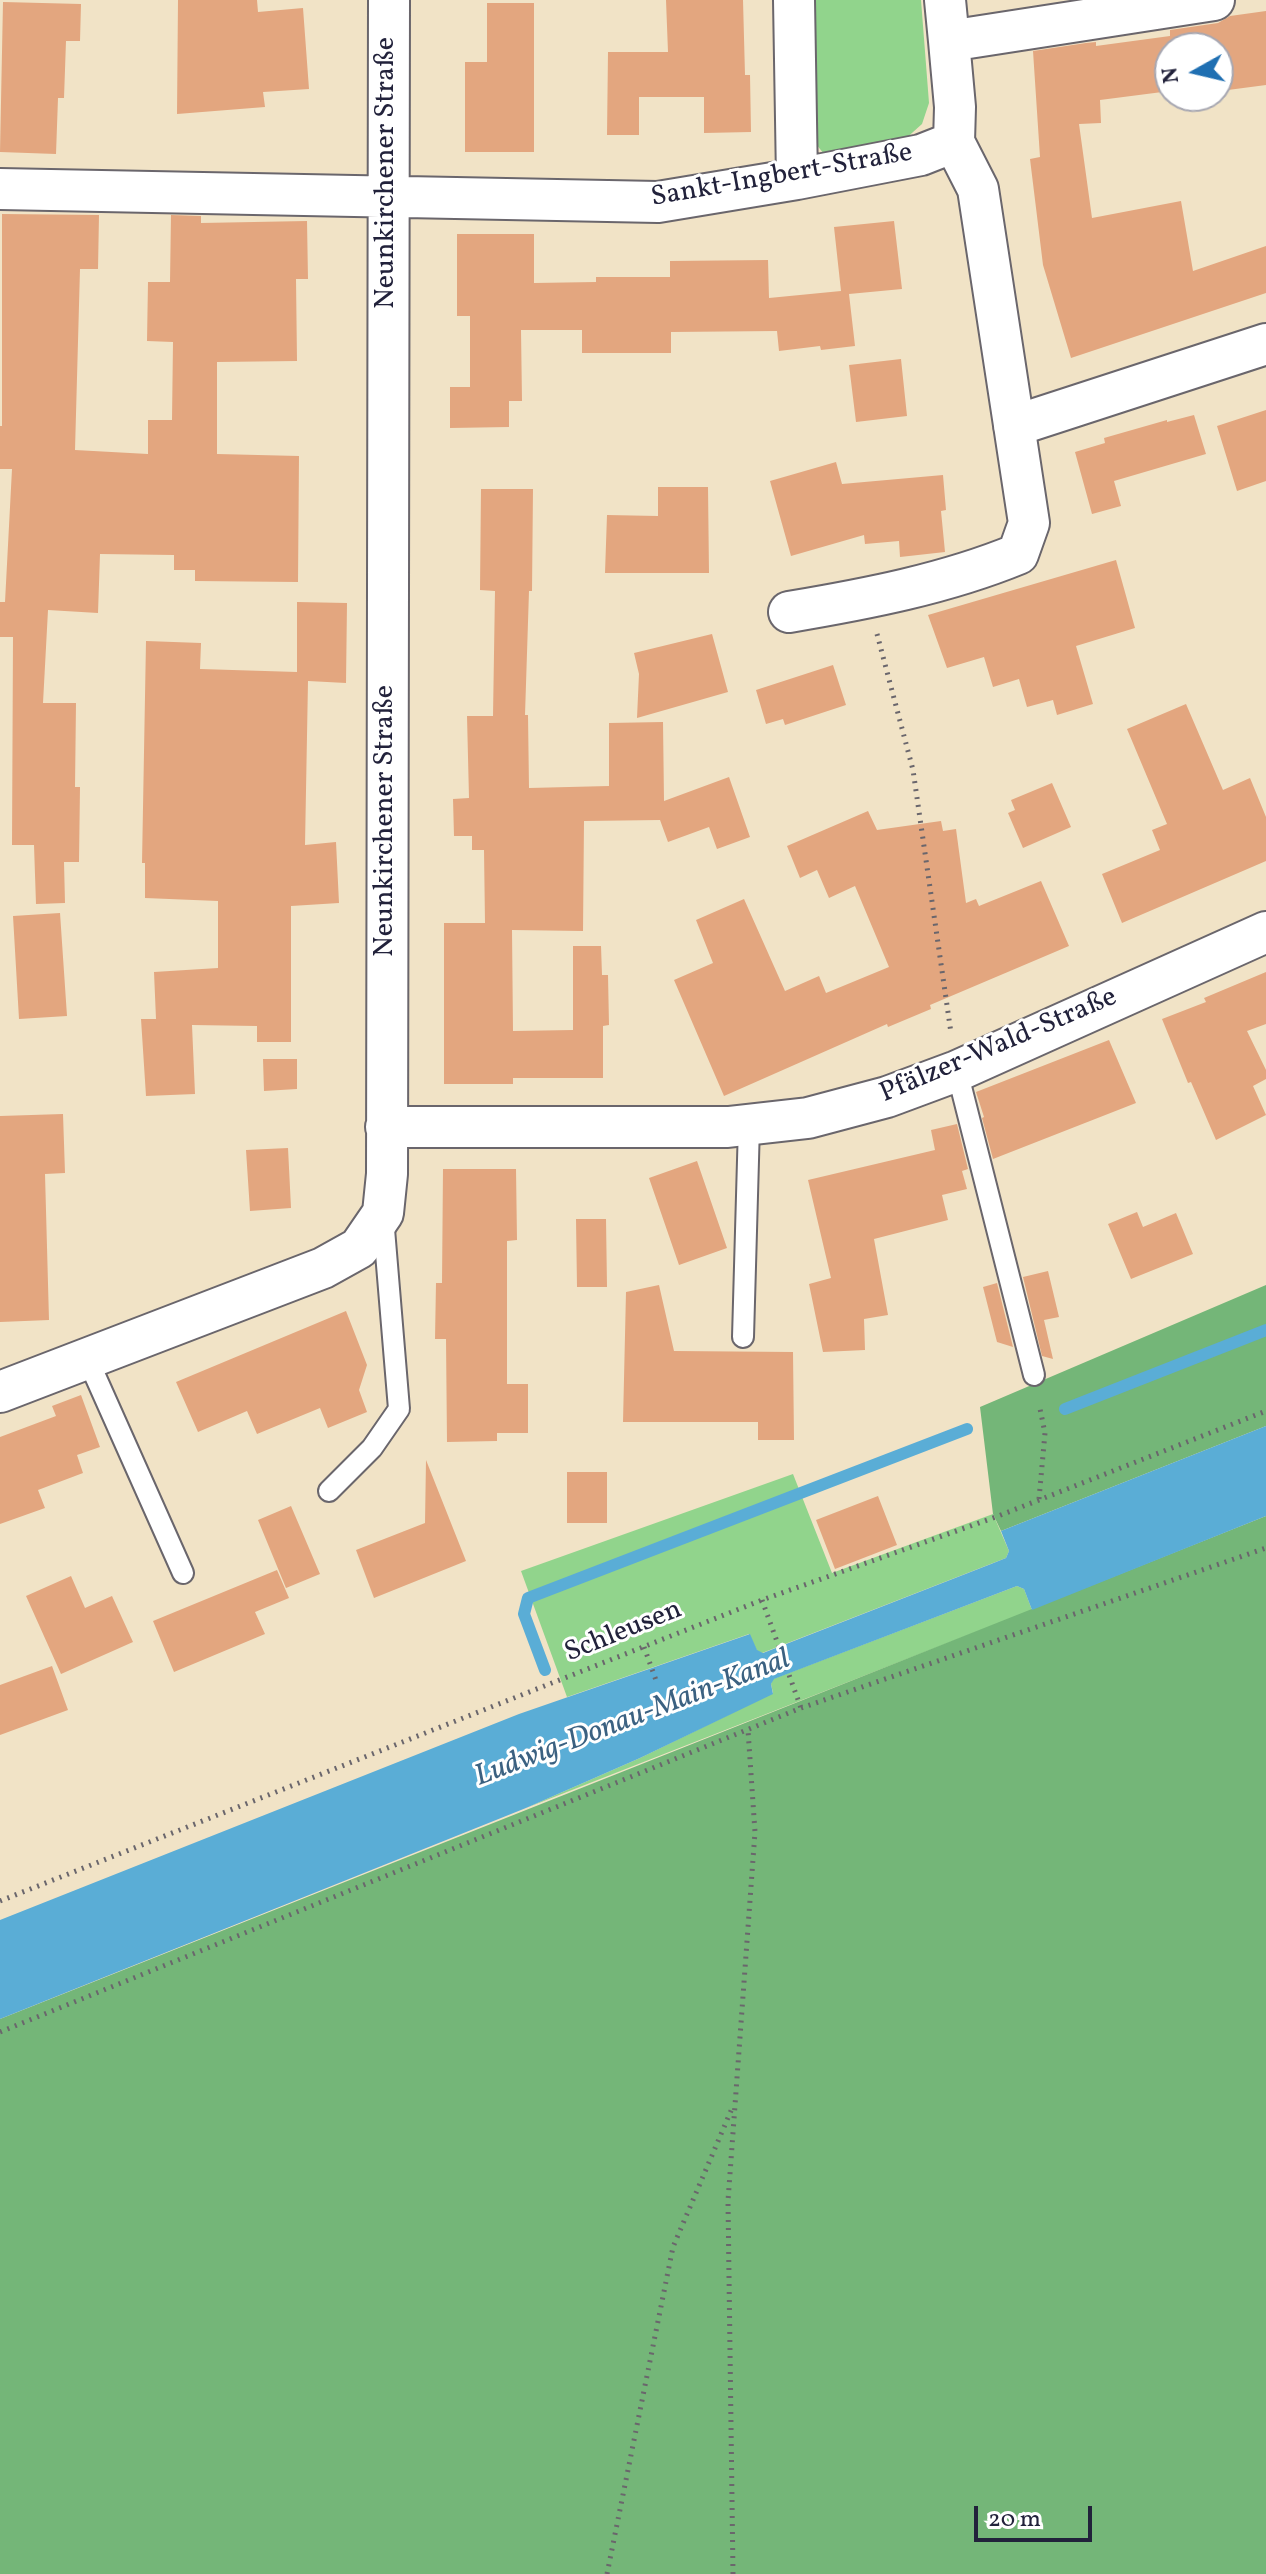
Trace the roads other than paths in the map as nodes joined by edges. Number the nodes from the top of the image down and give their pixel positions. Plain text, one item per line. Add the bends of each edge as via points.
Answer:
1 (389, 0) edge
2 (794, 0) edge
3 (945, 0) edge
4 (1214, 0) edge
5 (949, 41) junction
6 (954, 142) junction
7 (797, 179) junction
8 (0, 189) edge
9 (387, 198) junction
10 (1266, 344) edge
11 (1014, 426) junction
12 (789, 612) dead end
13 (1266, 932) edge
14 (957, 1071) junction
15 (749, 1125) junction
16 (386, 1127) junction
17 (383, 1213) junction
18 (743, 1337) dead end
19 (88, 1360) junction
20 (1034, 1375) road end
21 (0, 1392) edge
22 (329, 1491) dead end
23 (183, 1573) dead end

1 - 9 street, Neunkirchener Straße
2 - 7 street
3 - 5 street
4 - 5 street
5 - 6 street
6 - 7 street, Sankt-Ingbert-Straße via 921,155
6 - 11 street via 978,189
7 - 9 street, Sankt-Ingbert-Straße via 658,202
8 - 9 street, Sankt-Ingbert-Straße
9 - 16 street, Neunkirchener Straße
10 - 11 street
11 - 12 street via 1029,523 1018,554 867,599
13 - 14 street, Pfälzer-Wald-Straße
14 - 15 street, Pfälzer-Wald-Straße via 808,1118
14 - 20 lane
15 - 16 street, Pfälzer-Wald-Straße
15 - 18 lane
16 - 17 street, Neunkirchener Straße
17 - 19 street, Neunkirchener Straße via 359,1248 323,1268
17 - 22 lane via 399,1409 372,1448
19 - 21 street, Neunkirchener Straße
19 - 23 lane

